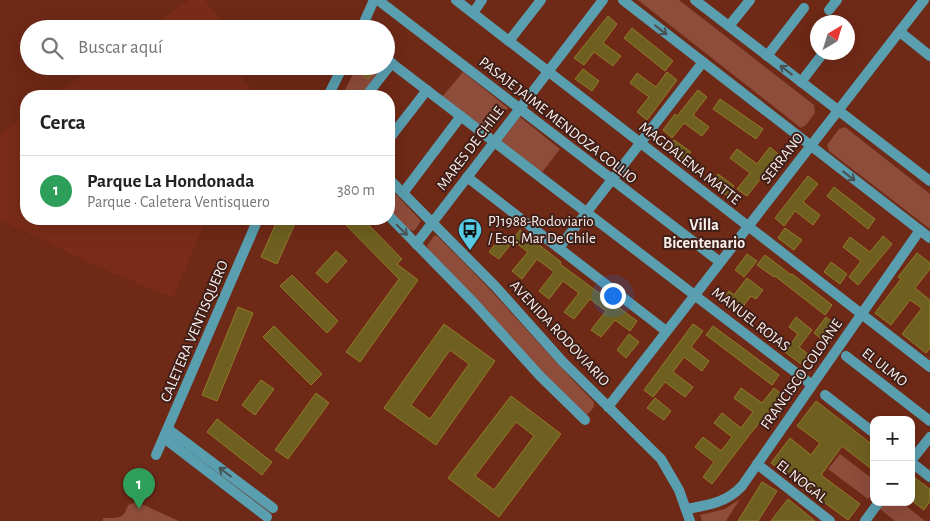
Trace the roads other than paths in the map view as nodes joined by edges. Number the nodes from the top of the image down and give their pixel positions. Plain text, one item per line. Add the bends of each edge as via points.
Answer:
1 (374, 0) edge
2 (378, 0) edge
3 (456, 0) edge
4 (482, 0) edge
5 (541, 0) edge
6 (603, 0) edge
7 (623, 0) edge
8 (696, 0) edge
9 (750, 0) edge
10 (837, 0) edge
11 (924, 0) edge
12 (804, 8) dead end
13 (829, 10) dead end
14 (472, 13) junction
15 (365, 20) edge
16 (729, 26) junction
17 (900, 32) junction
18 (509, 41) junction
19 (767, 56) junction
20 (930, 56) edge
21 (818, 60) edge
22 (703, 62) junction
23 (395, 66) edge
24 (548, 72) junction
25 (338, 75) edge
26 (380, 75) edge
27 (801, 82) junction
28 (331, 90) edge
29 (370, 90) edge
30 (427, 90) junction
31 (519, 109) junction
32 (838, 111) junction
33 (461, 116) junction
34 (395, 131) edge
35 (494, 141) junction
36 (639, 142) junction
37 (811, 146) junction
38 (467, 177) junction
39 (611, 179) junction
40 (930, 182) edge
41 (395, 185) edge
42 (403, 193) junction
43 (586, 212) junction
44 (395, 222) edge
45 (432, 222) junction
46 (255, 225) edge
47 (748, 226) junction
48 (920, 230) junction
49 (930, 238) edge
50 (416, 244) junction
51 (559, 248) junction
52 (720, 262) junction
53 (695, 294) junction
54 (861, 313) junction
55 (666, 331) junction
56 (846, 356) dead end
57 (930, 367) edge
58 (812, 385) junction
59 (825, 395) dead end
60 (608, 406) junction
61 (585, 420) dead end
62 (930, 421) edge
63 (870, 430) edge
64 (166, 433) junction
65 (930, 437) edge
66 (156, 455) dead end
67 (912, 461) edge
68 (757, 464) junction
69 (915, 465) edge
70 (930, 477) edge
71 (877, 506) edge
72 (687, 509) junction
73 (270, 512) dead end
74 (690, 521) edge
75 (830, 521) edge
76 (865, 521) edge

1 - 15 street
2 - 31 street, PASAJE JAIME MENDOZA COLLIO
3 - 14 street, MAGDALENA MATTE
4 - 14 street
5 - 18 street
6 - 24 street, MARES DE CHILE
7 -> 22 street
8 - 16 street
9 - 16 street
10 - 13 street
11 - 17 street, SERRANO
12 - 19 street
14 - 18 street, MAGDALENA MATTE
16 - 19 street
17 - 20 street
17 - 32 street, SERRANO
18 - 24 street, MAGDALENA MATTE
27 -> 19 street
21 - 27 street
22 - 36 street
22 - 37 street
23 - 30 street, MANUEL ROJAS
24 - 31 street, MARES DE CHILE
24 - 36 street, MAGDALENA MATTE
25 - 28 street
26 - 29 street
27 - 32 street
30 - 33 street, MANUEL ROJAS
30 - 34 street
31 - 35 street, MARES DE CHILE
31 - 39 street, PASAJE JAIME MENDOZA COLLIO
32 - 37 street, SERRANO
32 - 40 street
33 - 35 street, MANUEL ROJAS
33 - 42 street
35 - 38 street, MARES DE CHILE
35 - 43 street, MANUEL ROJAS
36 - 39 street
36 - 47 street, MAGDALENA MATTE
37 - 47 street, SERRANO
37 -> 48 street
38 - 45 street, MARES DE CHILE
38 - 51 street
39 - 43 street
39 - 52 street, PASAJE JAIME MENDOZA COLLIO
41 - 42 street, AVENIDA RODOVIARIO
42 - 45 street, AVENIDA RODOVIARIO
43 - 51 street
43 - 53 street, MANUEL ROJAS
44 -> 50 street
45 - 50 street, MARES DE CHILE
45 - 60 street, AVENIDA RODOVIARIO via 502,293 547,346
46 - 64 street, CALETERA VENTISQUERO
47 - 52 street, SERRANO
47 - 54 street, MAGDALENA MATTE
48 - 49 street
48 - 54 street, FRANCISCO COLOANE
50 - 61 street
51 - 55 street
52 - 53 street, SERRANO
53 - 55 street, SERRANO
53 - 58 street, MANUEL ROJAS
54 - 57 street, MAGDALENA MATTE
54 - 58 street, FRANCISCO COLOANE
55 - 60 street, SERRANO
56 - 62 street, EL ULMO
58 - 68 street, FRANCISCO COLOANE
59 - 63 street
60 - 72 street, AVENIDA RODOVIARIO via 661,459
64 - 66 street, CALETERA VENTISQUERO
64 - 73 street
65 - 67 street
68 - 72 street, FRANCISCO COLOANE via 729,498
68 - 75 street, EL NOGAL
69 - 70 street
71 - 76 street
72 - 74 street, AVENIDA RODOVIARIO

